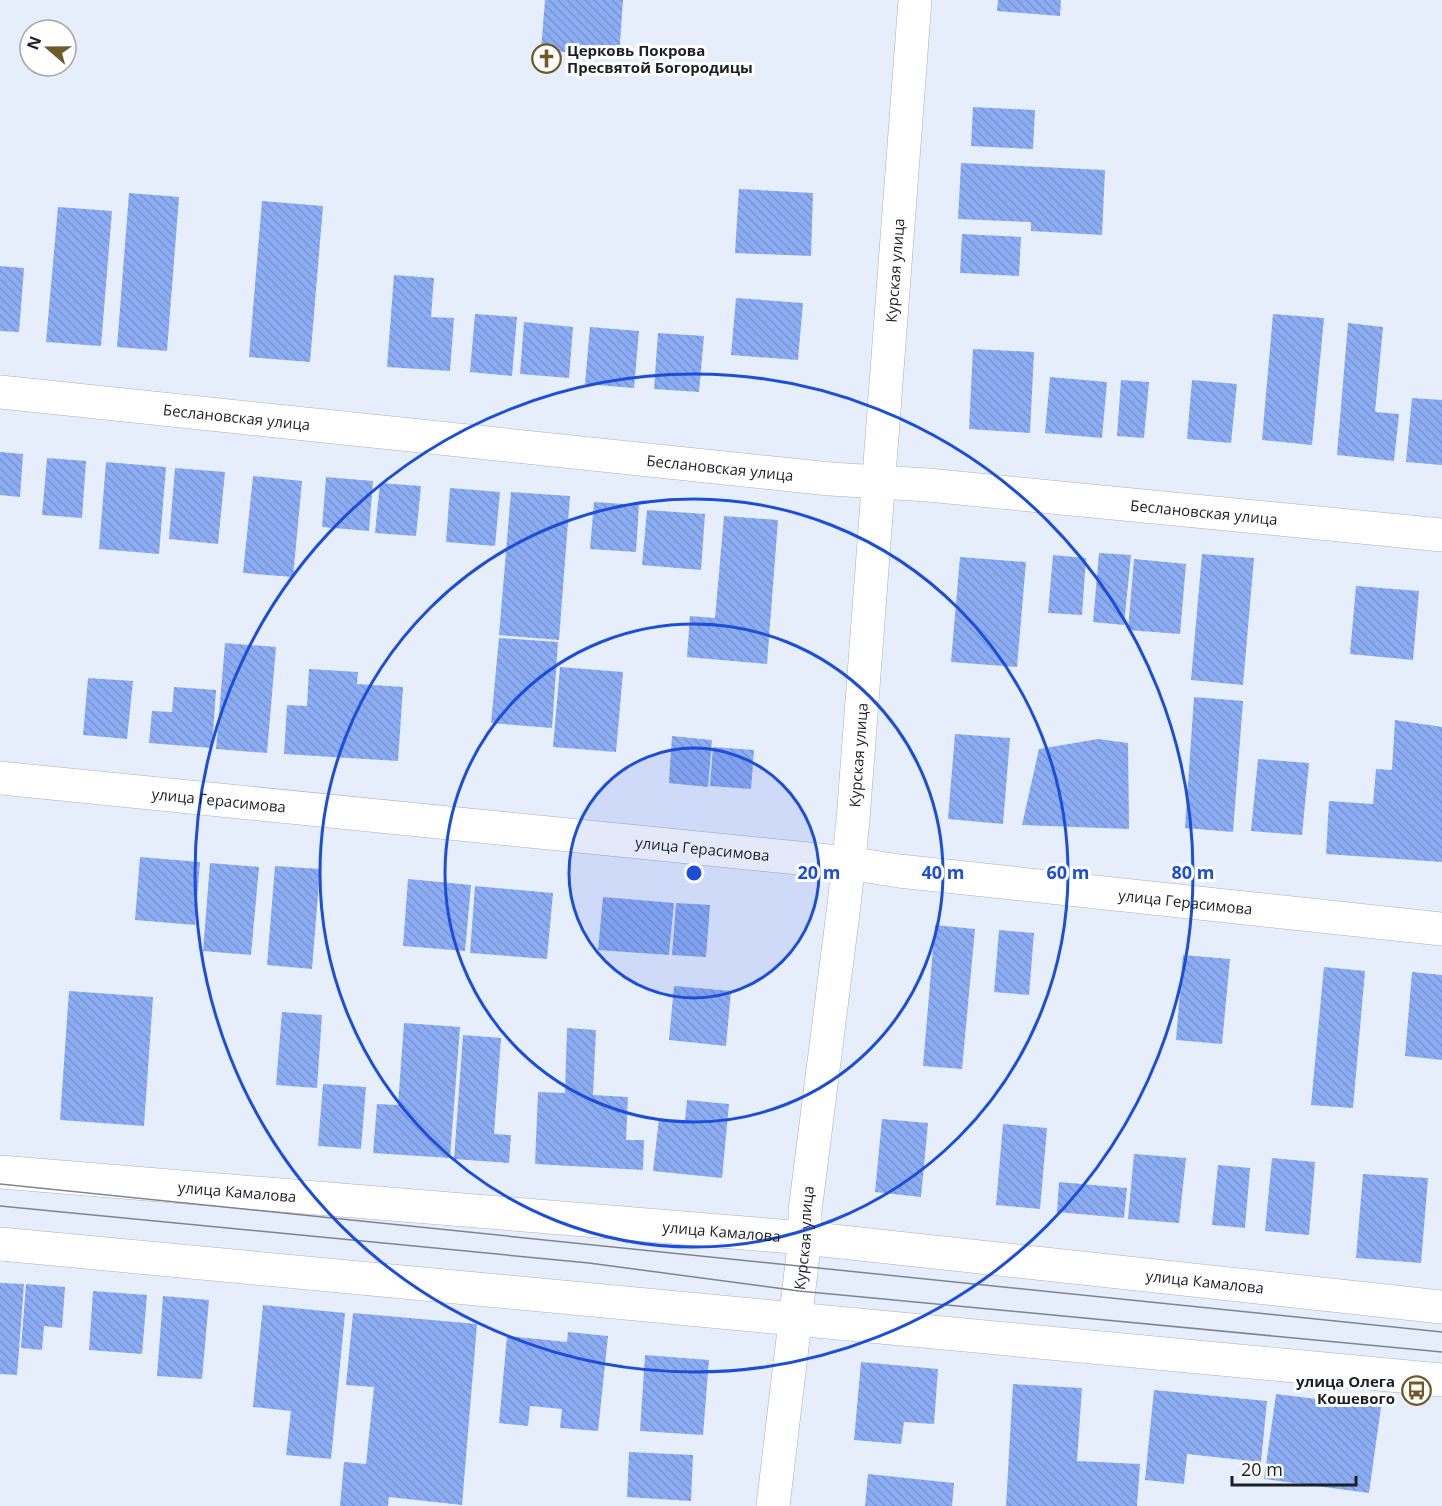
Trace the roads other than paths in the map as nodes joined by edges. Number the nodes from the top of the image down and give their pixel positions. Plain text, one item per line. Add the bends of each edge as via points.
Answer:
1 (915, 0) edge
2 (0, 392) edge
3 (879, 482) junction
4 (1442, 535) edge
5 (0, 778) edge
6 (848, 863) junction
7 (1442, 929) edge
8 (0, 1172) edge
9 (805, 1238) junction
10 (0, 1244) edge
11 (1442, 1306) edge
12 (795, 1320) junction
13 (1442, 1380) edge
14 (773, 1506) edge

1 - 3 street, Курская улица
2 - 3 street, Беслановская улица
3 - 4 street, Беслановская улица
3 - 6 street, Курская улица
5 - 6 street, улица Герасимова
6 - 7 street, улица Герасимова
6 - 9 street, Курская улица
8 - 9 street, улица Камалова
9 - 11 street, улица Камалова
9 - 12 street, Курская улица
10 - 12 street
12 - 13 street
12 - 14 street, Курская улица

